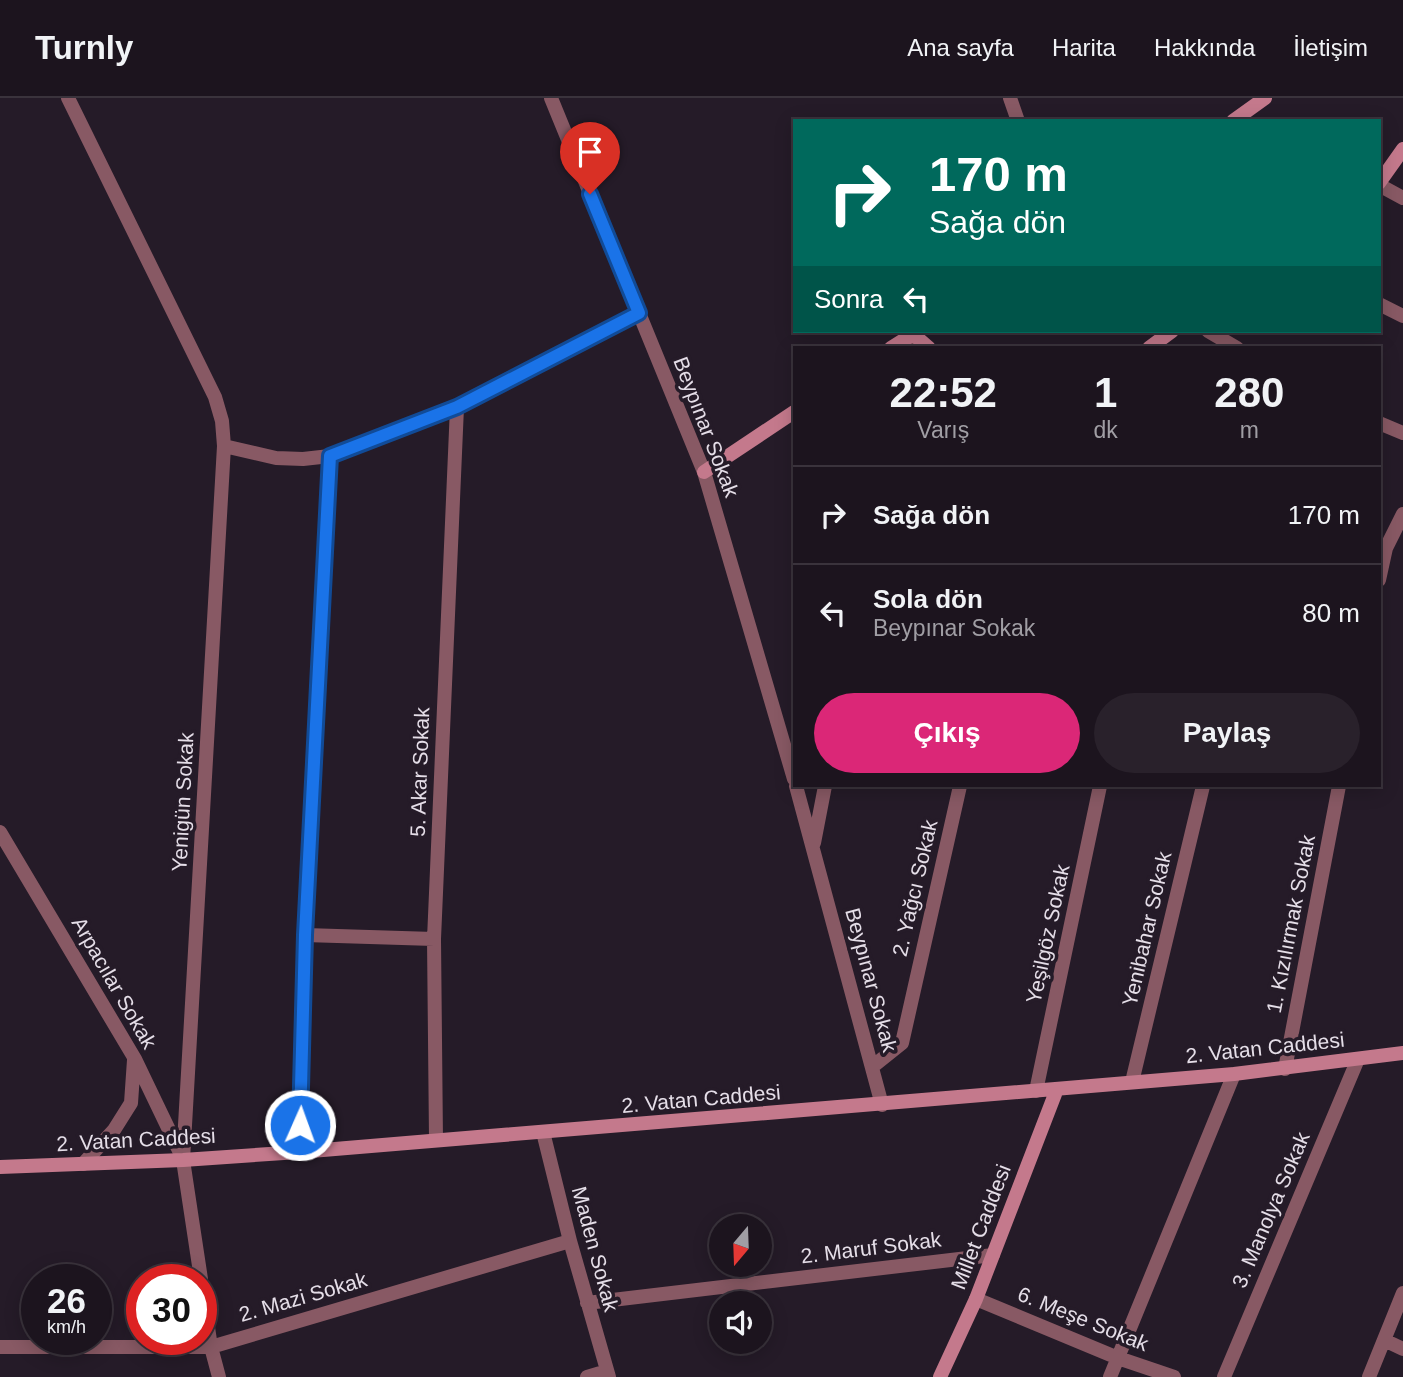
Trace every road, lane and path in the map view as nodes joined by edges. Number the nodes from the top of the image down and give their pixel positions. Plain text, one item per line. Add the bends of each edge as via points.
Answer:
1 (68, 98) edge
2 (551, 98) edge
3 (1010, 98) edge
4 (1265, 98) edge
5 (1017, 119) edge
6 (1236, 119) edge
7 (1403, 149) edge
8 (1381, 181) edge
9 (1381, 185) edge
10 (1403, 198) edge
11 (1381, 305) edge
12 (639, 313) junction
13 (1403, 316) edge
14 (1169, 333) edge
15 (1211, 333) edge
16 (913, 338) edge
17 (895, 346) edge
18 (1152, 346) edge
19 (1234, 346) edge
20 (457, 407) junction
21 (793, 413) edge
22 (1381, 424) edge
23 (1403, 433) edge
24 (224, 446) junction
25 (330, 456) junction
26 (704, 472) junction
27 (1403, 514) edge
28 (1381, 571) edge
29 (793, 776) edge
30 (796, 787) edge
31 (825, 787) edge
32 (960, 787) edge
33 (1100, 787) edge
34 (1203, 787) edge
35 (1339, 787) edge
36 (0, 832) edge
37 (814, 845) junction
38 (305, 935) junction
39 (434, 939) junction
40 (1403, 1054) edge
41 (135, 1059) junction
42 (1358, 1059) junction
43 (872, 1068) junction
44 (1285, 1069) junction
45 (1234, 1074) junction
46 (1132, 1082) junction
47 (1057, 1089) junction
48 (1037, 1091) junction
49 (882, 1105) junction
50 (543, 1132) junction
51 (436, 1140) junction
52 (299, 1152) junction
53 (183, 1160) junction
54 (83, 1164) junction
55 (0, 1167) edge
56 (570, 1241) junction
57 (993, 1255) junction
58 (199, 1264) edge
59 (1403, 1293) edge
60 (976, 1298) junction
61 (587, 1303) junction
62 (1384, 1340) junction
63 (217, 1344) edge
64 (126, 1346) edge
65 (0, 1347) edge
66 (1403, 1349) edge
67 (213, 1355) edge
68 (1118, 1358) junction
69 (608, 1374) edge
70 (219, 1377) edge
71 (587, 1377) edge
72 (940, 1377) edge
73 (1110, 1377) edge
74 (1174, 1377) edge
75 (1224, 1377) edge
76 (1369, 1377) edge

1 - 24 street, Yenigün Sokak via 215,397
2 - 12 street, Beypınar Sokak
3 - 5 street
4 - 6 main road
7 - 8 main road
9 - 10 street
11 - 13 street
12 - 20 street
12 - 26 street, Beypınar Sokak
14 - 18 main road
15 - 19 street
16 - 17 main road
20 - 25 street
20 - 39 street, 5. Akar Sokak
21 - 26 main road
22 - 23 street
24 - 25 street via 276,458
24 - 53 street, Yenigün Sokak
25 - 38 street
26 - 29 street, Beypınar Sokak
27 - 28 street via 1386,548
30 - 37 street, Beypınar Sokak
31 - 37 street
32 - 43 street, 2. Yağcı Sokak via 902,1043
33 - 48 street, Yeşilgöz Sokak
34 - 46 street, Yenibahar Sokak
35 - 44 street, 1. Kızılırmak Sokak
36 - 41 street, Arpacılar Sokak
37 - 43 street, Beypınar Sokak
38 - 39 street
38 - 52 street
39 - 51 street, 5. Akar Sokak
40 - 42 main road, 2. Vatan Caddesi
41 - 53 street, Arpacılar Sokak
41 - 54 street via 131,1103
42 - 44 main road, 2. Vatan Caddesi
42 - 75 street, 3. Manolya Sokak
43 - 49 street, Beypınar Sokak
44 - 45 main road, 2. Vatan Caddesi
45 - 46 main road, 2. Vatan Caddesi
45 - 68 street
46 - 47 main road, 2. Vatan Caddesi
47 - 48 main road, 2. Vatan Caddesi
47 - 57 main road, Millet Caddesi
48 - 49 main road, 2. Vatan Caddesi
49 - 50 main road, 2. Vatan Caddesi
50 - 51 main road, 2. Vatan Caddesi
50 - 56 street, Maden Sokak
51 - 52 main road, 2. Vatan Caddesi
52 - 53 main road, 2. Vatan Caddesi
53 - 54 main road, 2. Vatan Caddesi
53 - 58 street
54 - 55 main road, 2. Vatan Caddesi
56 - 61 street, Maden Sokak
56 - 63 street, 2. Mazi Sokak
57 - 60 main road, Millet Caddesi
57 - 61 street, 2. Maruf Sokak
59 - 62 street
60 - 68 street, 6. Meşe Sokak
60 - 72 main road, Millet Caddesi
61 - 69 street, Maden Sokak
62 - 66 street
62 - 76 street
64 - 65 street, 2. Mazi Sokak
67 - 70 street
68 - 73 street
68 - 74 street, 6. Meşe Sokak
69 - 71 street

